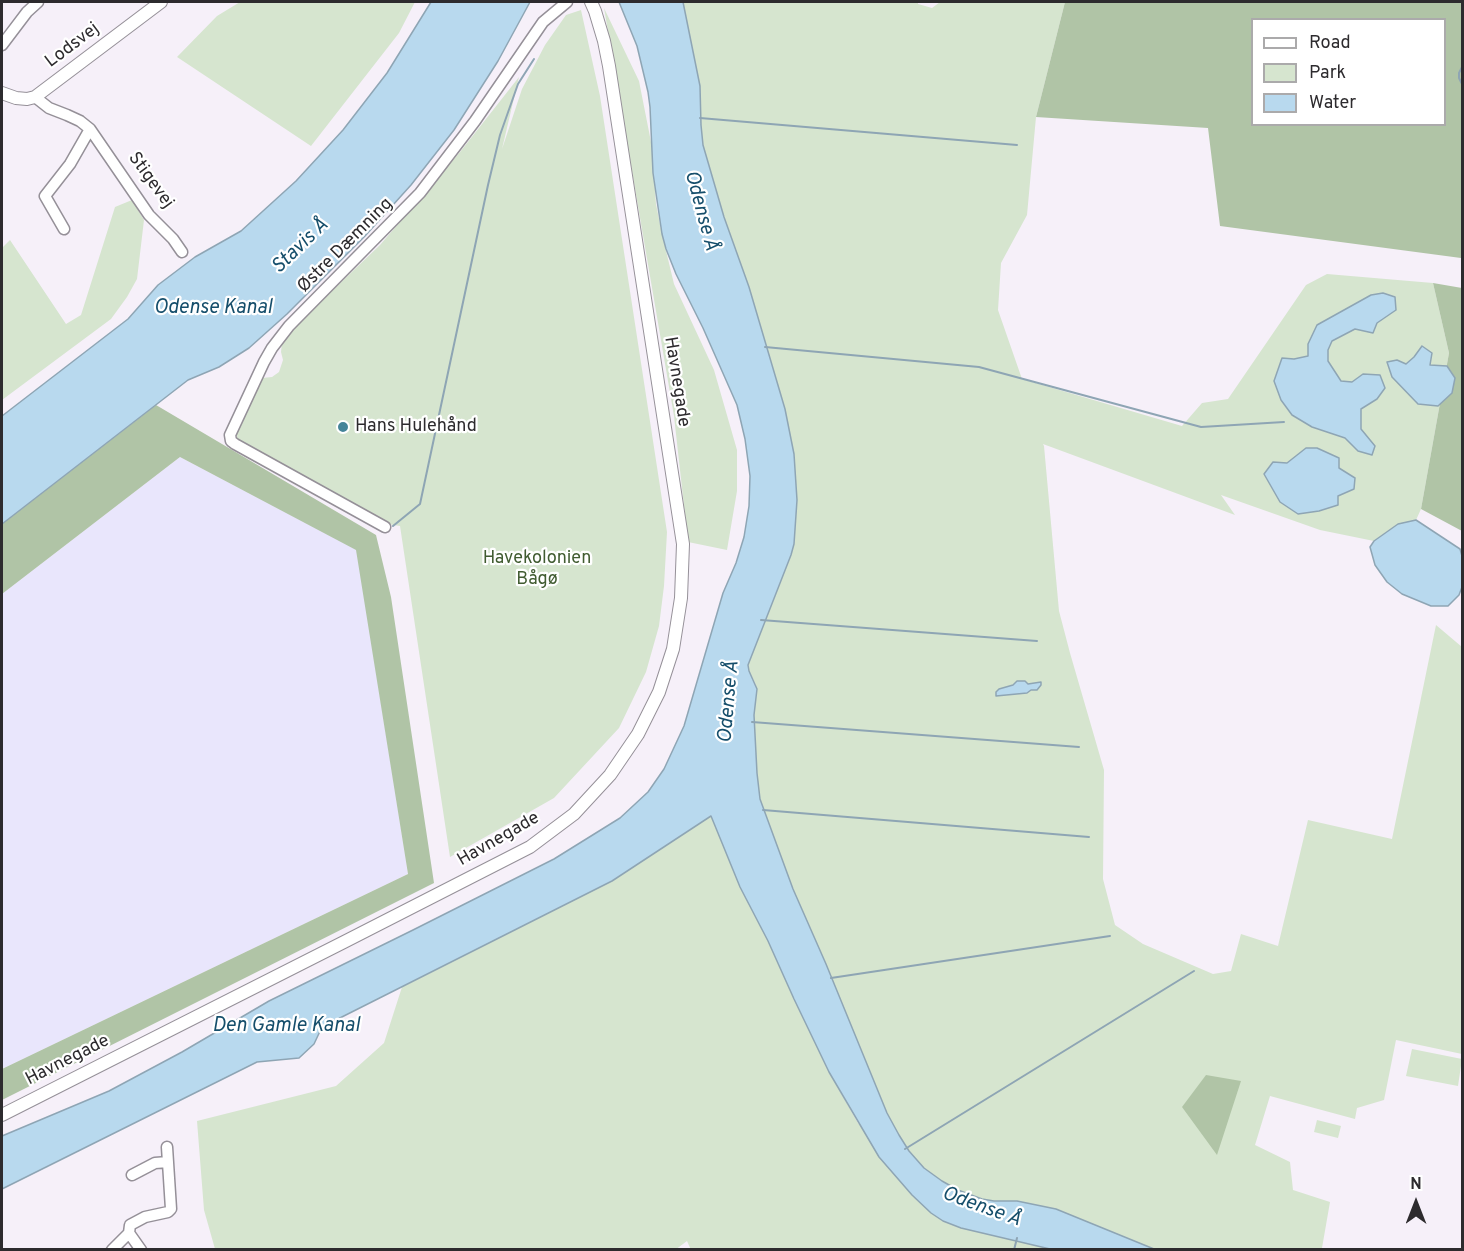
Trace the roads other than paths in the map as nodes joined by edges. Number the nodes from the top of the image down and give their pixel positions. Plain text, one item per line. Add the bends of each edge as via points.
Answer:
1 (38, 2) edge
2 (161, 2) edge
3 (567, 2) edge
4 (591, 2) edge
5 (2, 45) edge
6 (2, 93) edge
7 (35, 97) junction
8 (90, 129) junction
9 (64, 229) dead end
10 (182, 252) dead end
11 (385, 527) dead end
12 (2, 1114) edge
13 (167, 1147) dead end
14 (168, 1162) junction
15 (132, 1175) dead end
16 (129, 1233) junction
17 (112, 1250) edge
18 (141, 1250) edge

1 - 5 street
2 - 7 street, Lodsvej
3 - 11 street, Østre Dæmning via 543,22 420,193 289,326 264,362 230,435 235,444
4 - 12 street, Havnegade via 609,66 682,544 681,598 673,649 659,692 638,734 610,775 574,814 530,847
6 - 7 street, Stigevej via 16,98
7 - 8 street, Stigevej
8 - 9 street via 45,196
8 - 10 street, Stigevej via 149,215
13 - 14 street
14 - 15 street via 155,1163
14 - 16 street via 171,1209 130,1225
16 - 17 street
16 - 18 street

